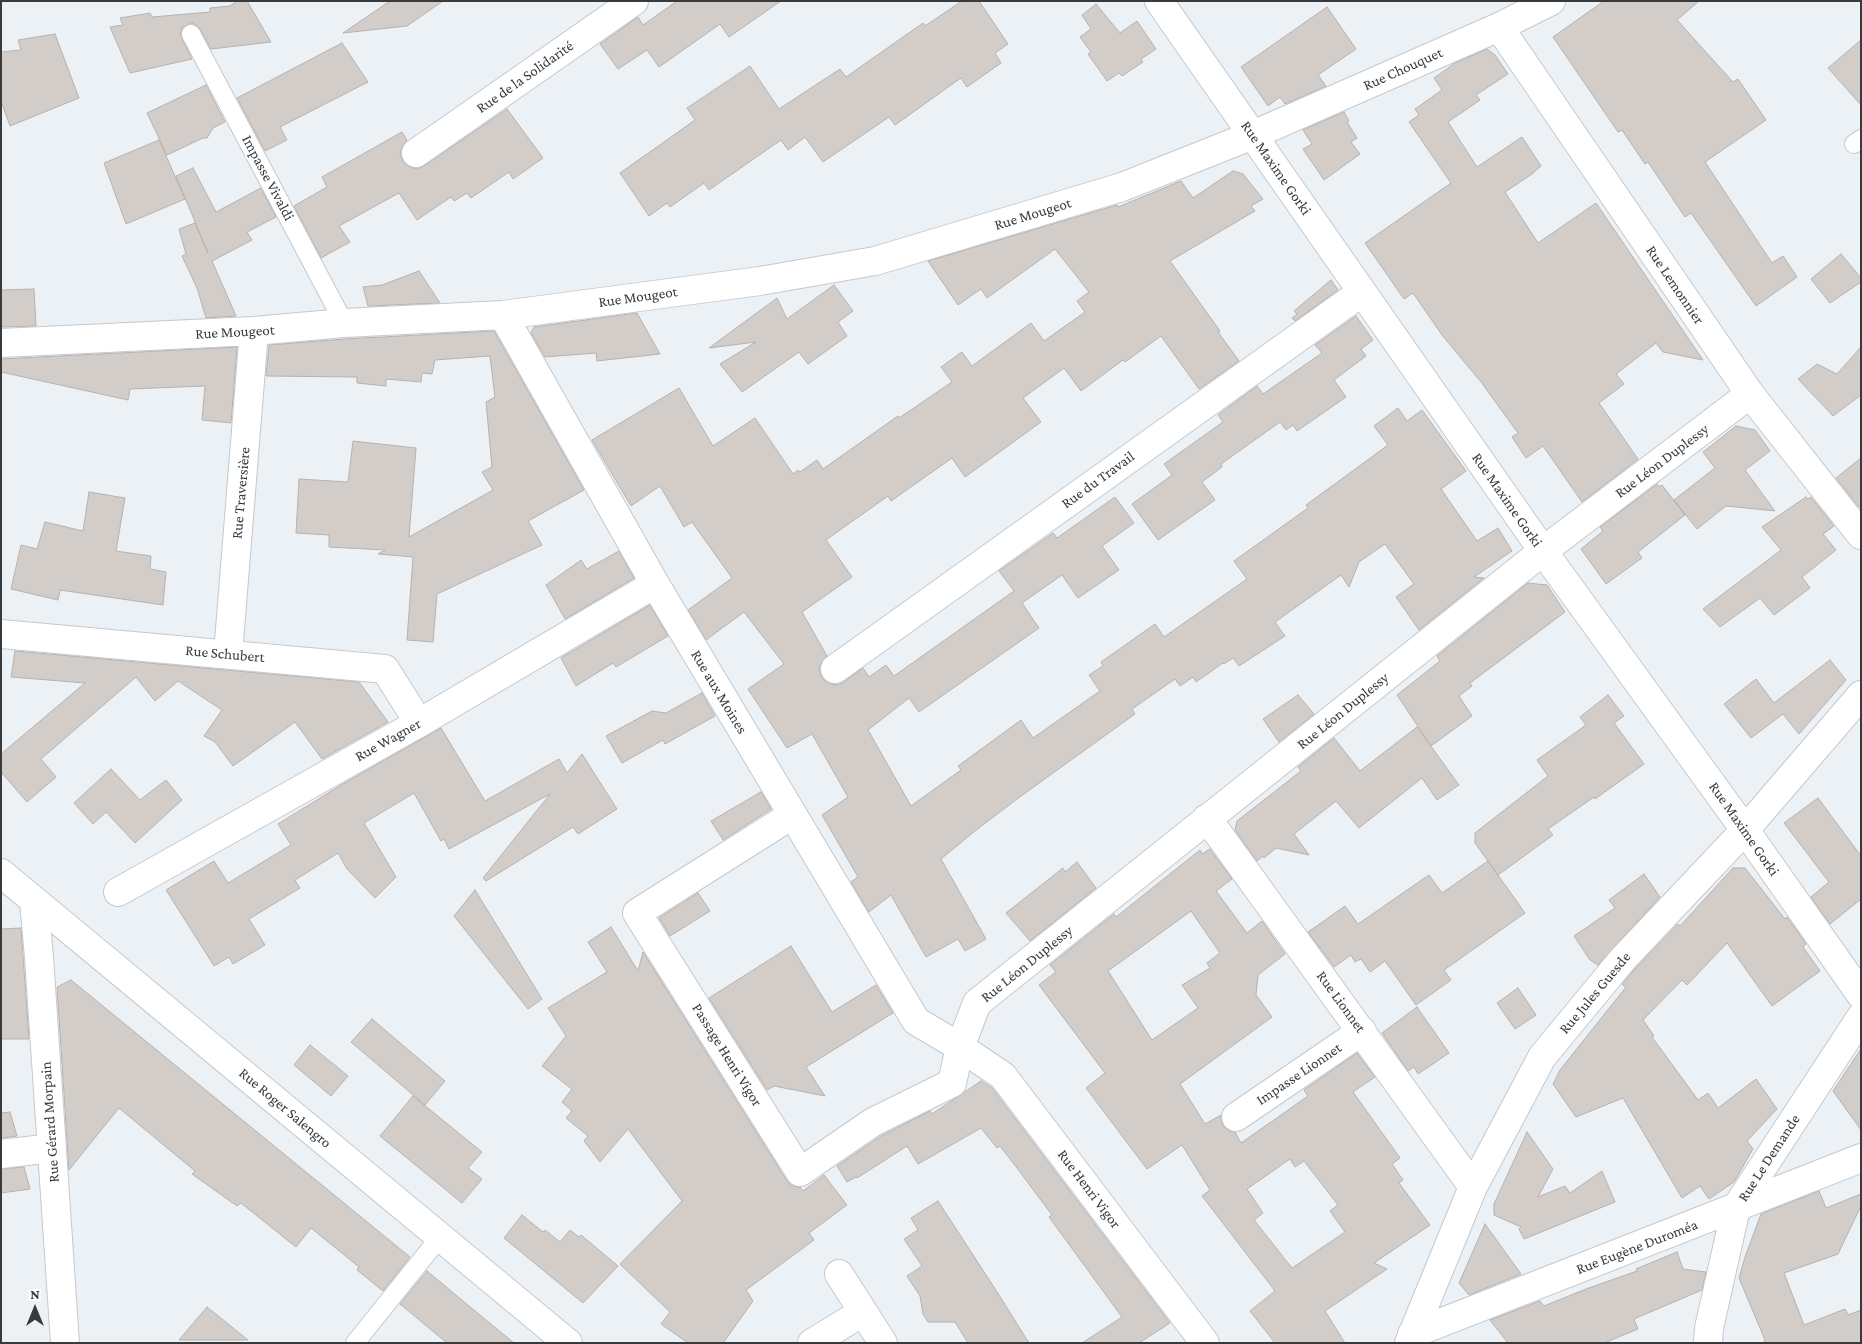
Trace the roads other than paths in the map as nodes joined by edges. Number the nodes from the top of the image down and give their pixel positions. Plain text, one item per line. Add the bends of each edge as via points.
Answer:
1 (634, 1) edge
2 (1159, 1) edge
3 (1551, 1) edge
4 (1499, 27) junction
5 (191, 34) dead end
6 (1253, 135) junction
7 (416, 153) dead end
8 (1362, 292) junction
9 (503, 316) junction
10 (344, 323) junction
11 (254, 331) junction
12 (1, 343) edge
13 (1750, 394) junction
14 (1861, 535) edge
15 (1543, 551) junction
16 (655, 584) junction
17 (1, 634) edge
18 (228, 654) junction
19 (834, 669) dead end
20 (1861, 695) edge
21 (419, 723) junction
22 (792, 815) junction
23 (1207, 818) junction
24 (1745, 830) junction
25 (1, 872) edge
26 (118, 892) dead end
27 (34, 901) junction
28 (1861, 995) edge
29 (1861, 1017) edge
30 (1362, 1030) junction
31 (960, 1048) junction
32 (1236, 1117) dead end
33 (52, 1148) junction
34 (1, 1154) edge
35 (1861, 1158) edge
36 (1473, 1187) junction
37 (1736, 1208) junction
38 (440, 1237) junction
39 (839, 1274) dead end
40 (863, 1312) junction
41 (1411, 1338) edge
42 (65, 1343) edge
43 (355, 1343) edge
44 (568, 1343) edge
45 (812, 1343) edge
46 (883, 1343) edge
47 (1205, 1343) edge
48 (1708, 1343) edge

1 - 7 street, Rue de la Solidarité
2 - 6 street, Rue Maxime Gorki
3 - 4 street, Rue Chouquet
4 - 6 street, Rue Chouquet
4 - 13 street, Rue Lemonnier
5 - 10 lane, Impasse Vivaldi
6 - 8 street, Rue Maxime Gorki
6 - 9 street, Rue Mougeot via 1122,187 876,261 760,281
8 - 15 street, Rue Maxime Gorki
8 - 19 street, Rue du Travail
9 - 10 street, Rue Mougeot
9 - 16 street, Rue aux Moines
10 - 11 street, Rue Mougeot
11 - 12 street, Rue Mougeot
11 - 18 street, Rue Traversière
13 - 14 street, Rue Lemonnier
13 - 15 street, Rue Léon Duplessy
15 - 23 street, Rue Léon Duplessy
15 - 24 street, Rue Maxime Gorki
16 - 21 street, Rue Wagner
16 - 22 street, Rue aux Moines
17 - 18 street, Rue Schubert
18 - 21 street, Rue Schubert via 385,669
20 - 24 street, Rue Jules Guesde
21 - 26 street, Rue Wagner
22 - 31 street, Rue aux Moines via 916,1021
22 - 31 street, Passage Henri Vigor via 637,913 800,1172 873,1122 952,1083
23 - 30 street, Rue Lionnet
23 - 31 street, Rue Léon Duplessy via 977,1003
24 - 28 street, Rue Maxime Gorki
24 - 36 street, Rue Jules Guesde via 1622,960 1542,1057
25 - 27 street, Rue Roger Salengro
27 - 33 street, Rue Gérard Morpain
27 - 38 street, Rue Roger Salengro
29 - 37 street, Rue Le Demande
30 - 32 street, Impasse Lionnet
30 - 36 street, Rue Lionnet
31 - 47 street, Rue Henri Vigor via 1003,1076
33 - 34 street
33 - 42 street, Rue Gérard Morpain
35 - 37 street, Rue Eugène Duroméa
36 - 41 street, Rue Jules Guesde
37 - 41 street, Rue Eugène Duroméa
37 - 48 street, Rue Le Demande
38 - 43 lane
38 - 44 street, Rue Roger Salengro
39 - 40 street
40 - 45 street
40 - 46 street

